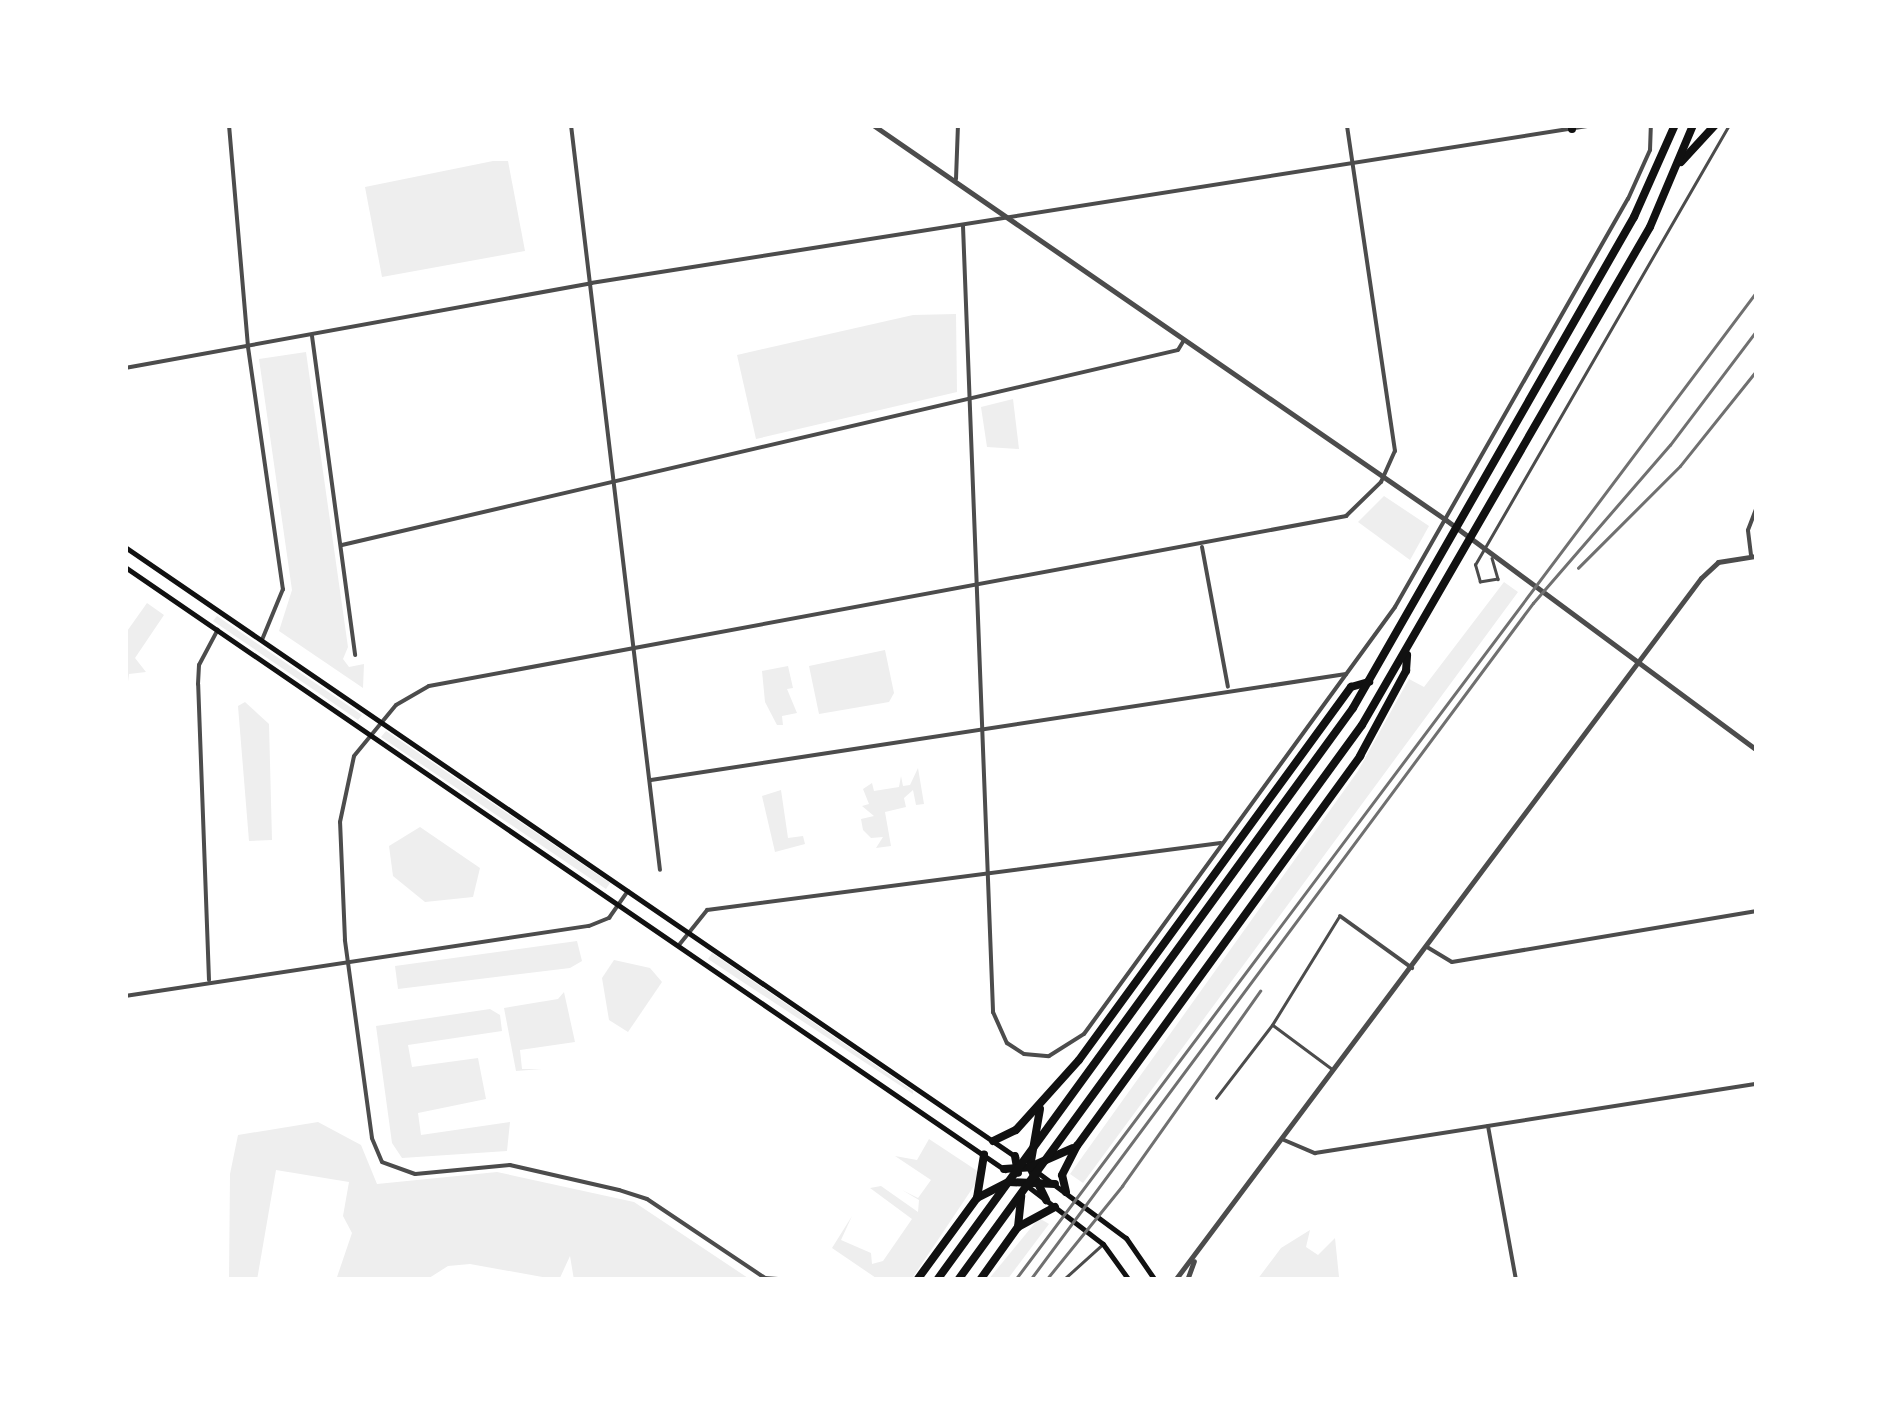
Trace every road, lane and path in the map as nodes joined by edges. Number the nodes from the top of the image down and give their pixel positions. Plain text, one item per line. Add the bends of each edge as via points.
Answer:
1 (229, 125) edge
2 (571, 125) edge
3 (873, 125) edge
4 (958, 125) edge
5 (1347, 125) edge
6 (1594, 125) edge
7 (1651, 125) edge
8 (1674, 125) edge
9 (1693, 125) edge
10 (1715, 125) edge
11 (1729, 125) edge
12 (1572, 127) edge
13 (1354, 163) junction
14 (1680, 164) junction
15 (955, 181) junction
16 (1008, 219) junction
17 (963, 226) junction
18 (591, 284) junction
19 (312, 336) junction
20 (1184, 340) junction
21 (248, 347) junction
22 (125, 368) edge
23 (970, 399) junction
24 (1384, 478) junction
25 (615, 482) junction
26 (1757, 508) edge
27 (1448, 521) junction
28 (342, 545) junction
29 (1487, 546) junction
30 (125, 547) edge
31 (1202, 547) junction
32 (1754, 556) edge
33 (125, 567) edge
34 (976, 587) junction
35 (218, 630) junction
36 (262, 640) junction
37 (636, 650) junction
38 (1408, 651) junction
39 (354, 655) dead end
40 (1638, 662) junction
41 (1346, 674) junction
42 (1369, 682) junction
43 (1228, 687) junction
44 (380, 722) junction
45 (982, 727) junction
46 (370, 734) junction
47 (1757, 750) edge
48 (651, 780) junction
49 (1222, 844) junction
50 (660, 870) dead end
51 (988, 871) junction
52 (628, 892) junction
53 (619, 904) junction
54 (1757, 911) edge
55 (1340, 916) joint
56 (687, 931) junction
57 (679, 945) junction
58 (1428, 947) junction
59 (347, 960) junction
60 (1412, 968) junction
61 (209, 982) junction
62 (125, 996) edge
63 (1272, 1024) junction
64 (1334, 1071) junction
65 (1757, 1084) edge
66 (922, 1091) junction
67 (1216, 1098) dead end
68 (912, 1105) junction
69 (1042, 1105) junction
70 (1488, 1126) junction
71 (1284, 1140) junction
72 (993, 1141) junction
73 (1077, 1146) junction
74 (984, 1155) junction
75 (1015, 1156) junction
76 (1030, 1167) junction
77 (1018, 1168) junction
78 (1004, 1169) junction
79 (1020, 1180) junction
80 (1038, 1181) junction
81 (1055, 1184) junction
82 (1066, 1192) junction
83 (977, 1198) junction
84 (1046, 1200) junction
85 (1055, 1206) junction
86 (1018, 1227) junction
87 (1103, 1244) junction
88 (1194, 1261) junction
89 (778, 1280) edge
90 (917, 1280) edge
91 (937, 1280) edge
92 (958, 1280) edge
93 (980, 1280) edge
94 (1064, 1280) edge
95 (1130, 1280) edge
96 (1154, 1280) edge
97 (1175, 1280) edge
98 (1187, 1280) edge
99 (1516, 1280) edge

1 - 21 street
2 - 18 street
3 - 15 street
4 - 15 street
5 - 13 street
6 - 12 street
7 - 27 street via 1650,150 1628,199
8 - 42 highway via 1634,217
9 - 14 highway
10 - 14 highway
11 - 29 lane
12 - 13 street
13 - 16 street
13 - 24 street via 1394,428 1395,451
14 - 38 highway
15 - 16 street
16 - 17 street
16 - 20 street
17 - 18 street
17 - 23 street
18 - 19 street
18 - 25 street
19 - 21 street
19 - 28 street
20 - 23 street via 1178,350
20 - 24 street
21 - 22 street
21 - 36 street via 284,590
23 - 25 street
23 - 34 street
24 - 27 street
24 - 31 street via 1359,506 1331,523
25 - 28 street
25 - 37 street
26 - 32 street via 1748,530
27 - 40 street
27 - 41 street
28 - 39 street
29 - 29 lane via 1474,571 1488,584 1499,568
30 - 36 main road
31 - 34 street
31 - 43 street
32 - 40 street via 1711,567
33 - 35 main road
34 - 37 street
34 - 45 street
35 - 46 main road
35 - 61 street via 199,665 198,684
36 - 44 main road
37 - 44 street via 429,686
37 - 48 street
38 - 73 highway via 1406,671 1360,756
38 - 92 highway via 1307,803
40 - 47 street
40 - 58 street
41 - 43 street
41 - 49 street
42 - 69 highway via 1351,687
42 - 91 highway
43 - 45 street
44 - 46 street
44 - 52 main road
45 - 48 street
45 - 51 street
46 - 53 main road
46 - 59 street via 354,756 342,800
48 - 50 street
49 - 51 street
49 - 51 street via 1077,1042 1049,1056 1024,1054 1007,1042 995,1020
51 - 56 street via 707,910
52 - 53 street
52 - 56 main road
53 - 57 main road
53 - 59 street via 589,926
54 - 58 street via 1452,962
55 - 60 street
55 - 63 lane
56 - 57 street
56 - 66 main road
57 - 68 main road
58 - 60 street
59 - 61 street
59 - 89 street via 372,1138 388,1168 415,1174 505,1165 618,1190 647,1199 765,1278
60 - 64 street
61 - 62 street
63 - 64 lane
63 - 67 lane
64 - 71 street
65 - 70 street
66 - 68 lane
66 - 72 main road
68 - 74 main road
69 - 72 highway via 1012,1134
69 - 76 highway
70 - 71 street via 1315,1153
70 - 99 street
71 - 88 street
72 - 75 main road
73 - 76 highway
73 - 82 highway via 1063,1172
74 - 78 main road
74 - 83 highway
75 - 76 main road
75 - 77 highway
76 - 77 highway
76 - 80 highway
76 - 81 main road
77 - 78 highway
77 - 79 highway
78 - 79 main road
79 - 80 highway
79 - 83 highway
79 - 84 main road
79 - 86 highway
80 - 81 highway
80 - 84 highway
81 - 82 main road
82 - 96 main road via 1136,1249
83 - 90 highway
84 - 85 main road
85 - 86 highway
85 - 87 main road
86 - 93 highway
87 - 94 lane
87 - 95 main road
88 - 97 street
88 - 98 street

